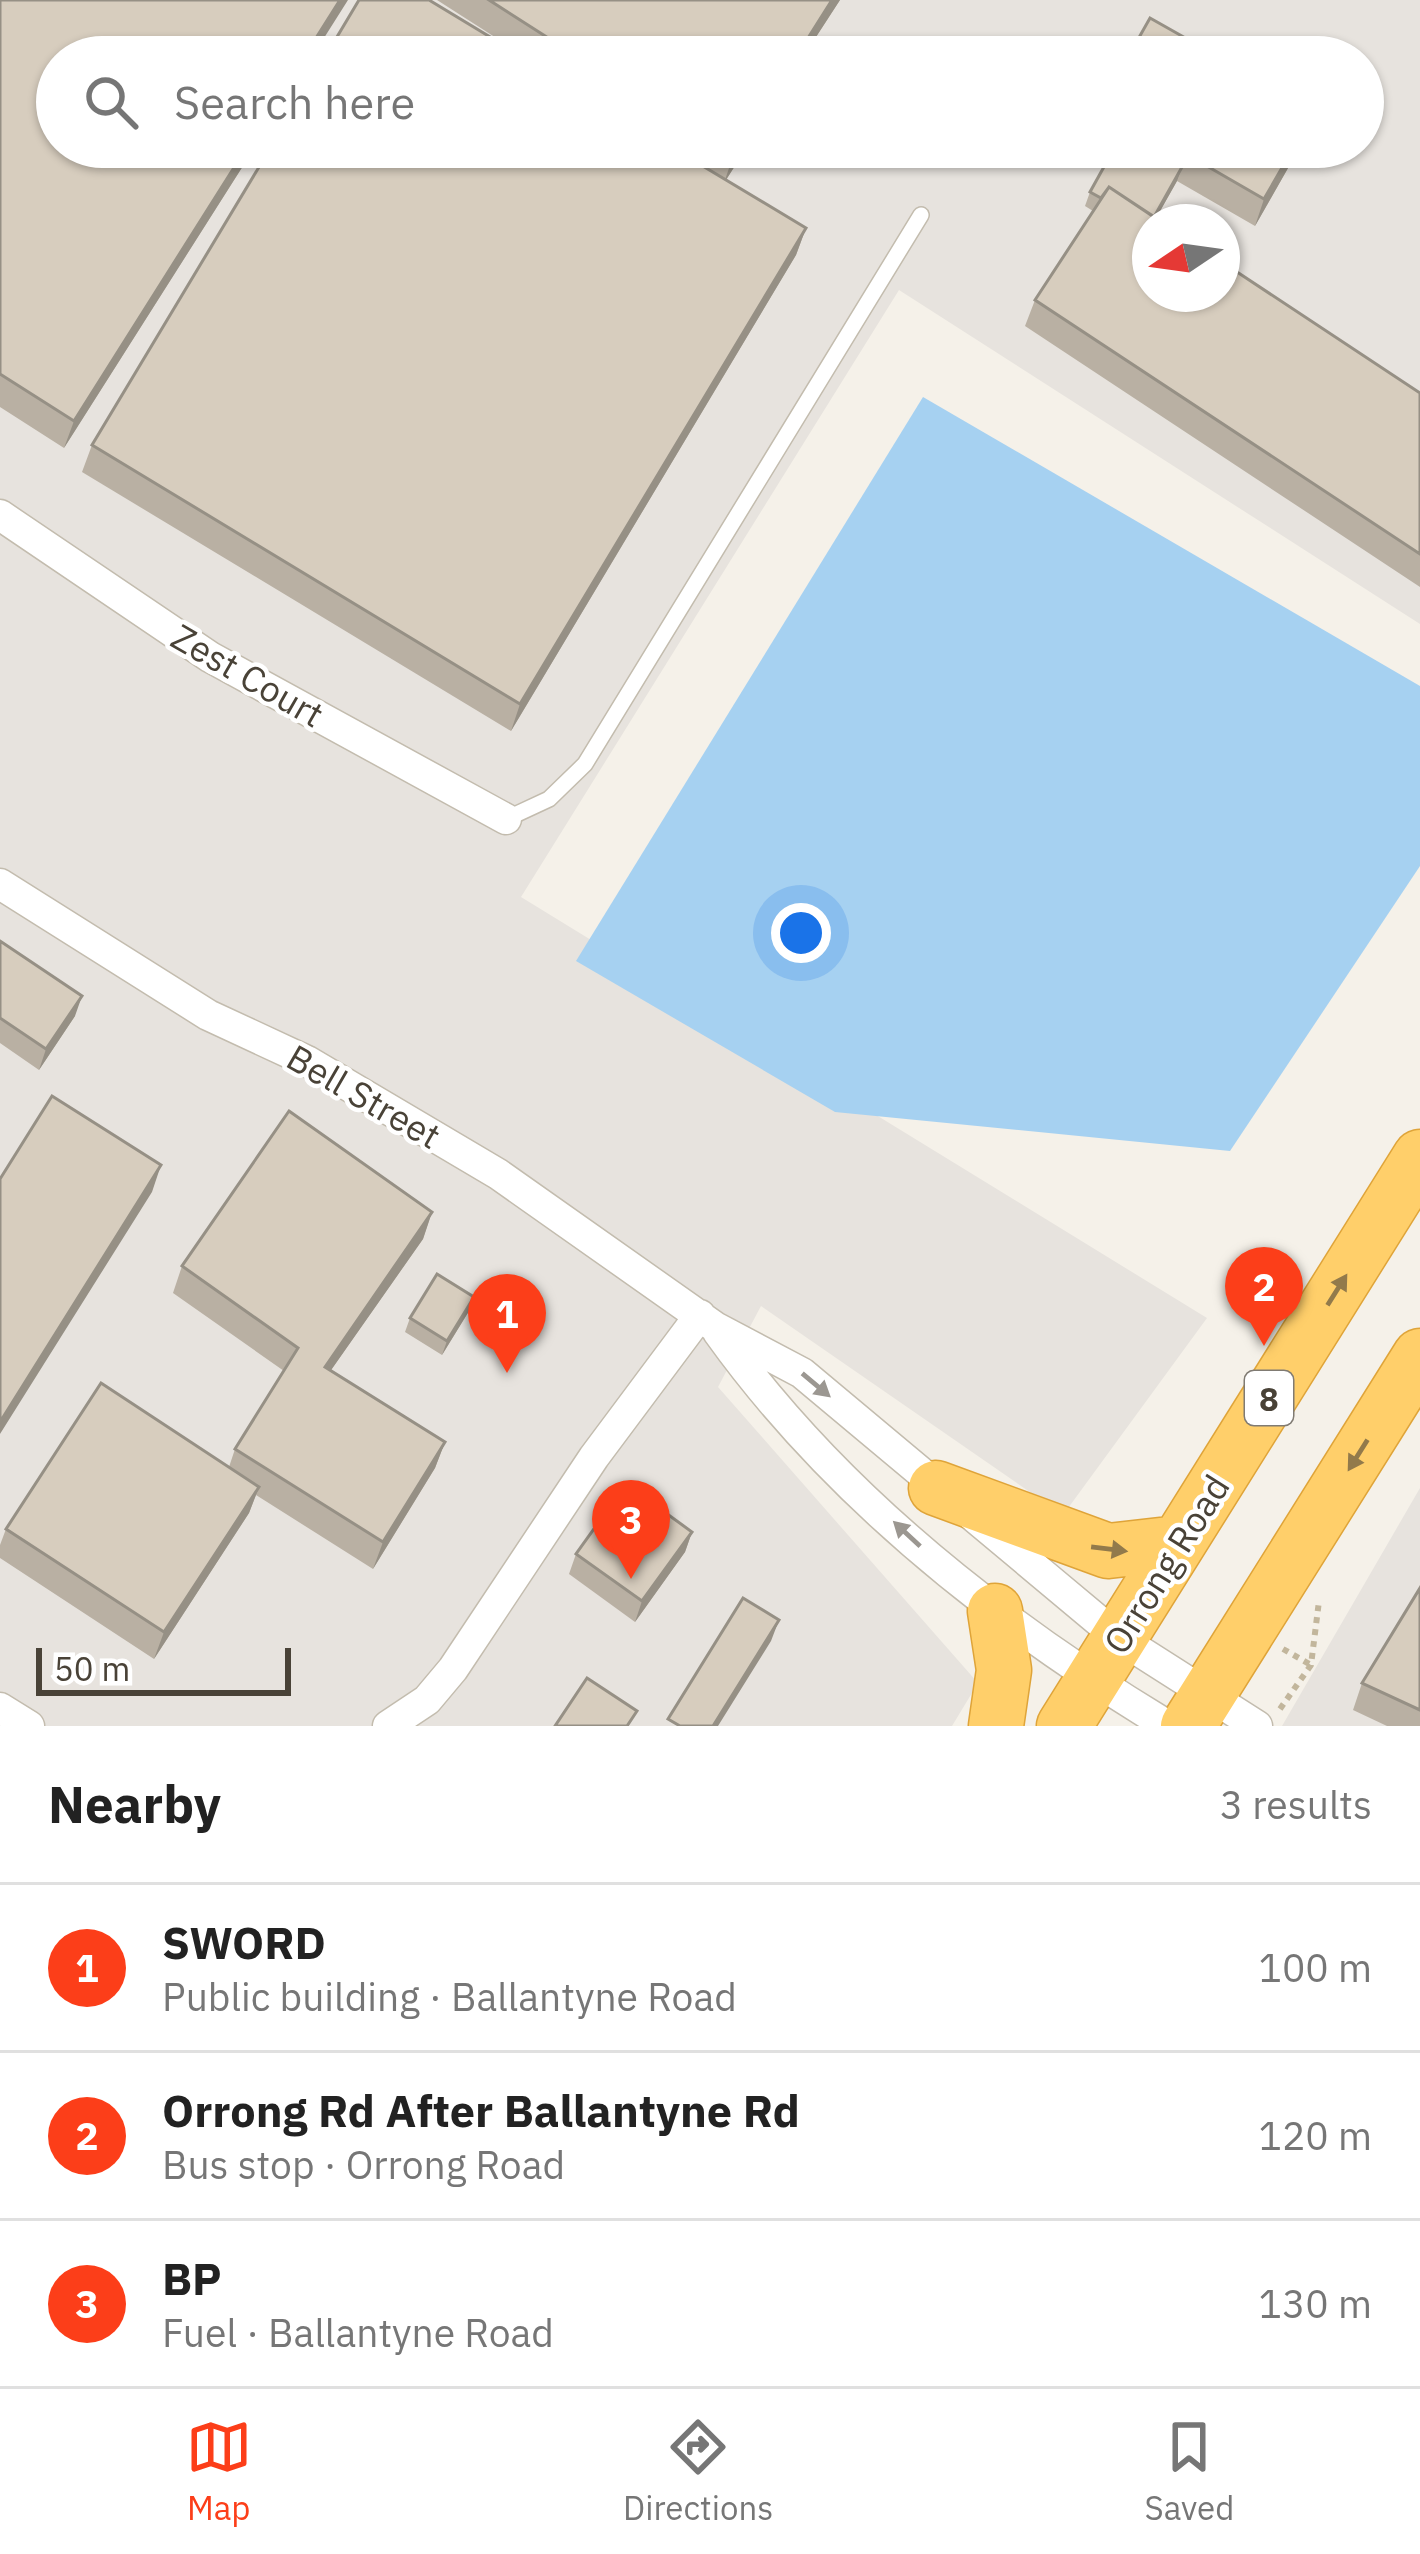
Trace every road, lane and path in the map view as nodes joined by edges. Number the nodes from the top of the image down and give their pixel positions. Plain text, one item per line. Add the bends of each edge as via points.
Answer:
1 (921, 215) dead end
2 (0, 515) edge
3 (506, 819) joint
4 (0, 884) edge
5 (1420, 1157) edge
6 (707, 1321) junction
7 (1420, 1356) edge
8 (936, 1488) junction
9 (1178, 1544) junction
10 (1319, 1595) dead end
11 (995, 1611) junction
12 (1106, 1659) junction
13 (0, 1708) edge
14 (1199, 1708) edge
15 (29, 1726) edge
16 (388, 1726) edge
17 (995, 1726) edge
18 (1064, 1726) edge
19 (1168, 1726) edge
20 (1257, 1726) edge
21 (1267, 1726) edge

1 - 3 lane via 585,764 549,799
2 - 3 street, Zest Court via 210,657
4 - 6 street, Bell Street via 208,1015 307,1061 498,1174
9 -> 5 highway, Orrong Road / 8
6 -> 8 street, Bell Street via 802,1373
11 -> 6 street, Bell Street via 770,1404
6 - 16 street via 595,1457 453,1670
7 -> 14 highway
8 -> 9 highway via 1108,1551
8 - 12 street, Bell Street
9 - 12 highway, Orrong Road / 8
10 - 21 path via 1311,1666
11 - 12 street, Bell Street
11 - 17 highway via 1004,1670
12 - 14 street
12 - 18 highway, Orrong Road / 8
12 - 19 street
13 - 15 street
14 - 20 street

